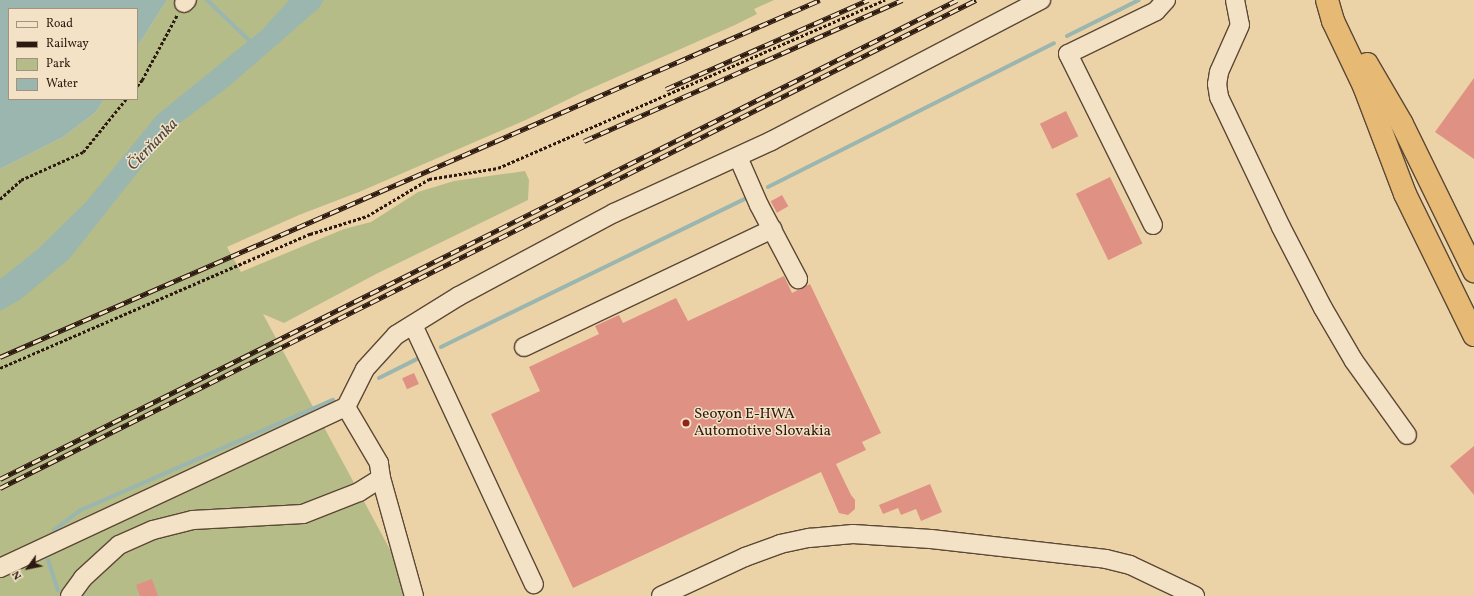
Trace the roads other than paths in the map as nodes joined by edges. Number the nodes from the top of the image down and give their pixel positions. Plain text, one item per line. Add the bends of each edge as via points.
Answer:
1 (1041, 0) edge
2 (1166, 0) edge
3 (1235, 0) edge
4 (1327, 0) edge
5 (1340, 0) edge
6 (738, 157) junction
7 (1153, 225) dead end
8 (772, 229) junction
9 (1474, 271) edge
10 (798, 279) dead end
11 (413, 325) junction
12 (1474, 335) edge
13 (524, 346) dead end
14 (346, 407) junction
15 (1407, 435) dead end
16 (381, 478) junction
17 (0, 568) edge
18 (534, 584) dead end
19 (70, 596) edge
20 (414, 596) edge
21 (661, 596) edge
22 (1195, 596) edge

1 - 6 street
2 - 7 street via 1156,11 1068,54
3 - 15 street via 1240,25 1219,72 1219,97 1323,308 1354,361
4 - 12 highway via 1364,86 1405,194
5 - 9 highway via 1366,63 1402,124
6 - 8 street
6 - 11 street via 614,213 459,296
8 - 10 street
8 - 13 street
11 - 14 street via 396,335 365,369
11 - 18 street
14 - 16 street via 378,463
14 - 17 street
16 - 19 street via 360,492 302,514 193,520 153,530 119,545 83,578
16 - 20 street
21 - 22 street via 716,569 780,544 853,534 931,539 1106,559 1130,565

